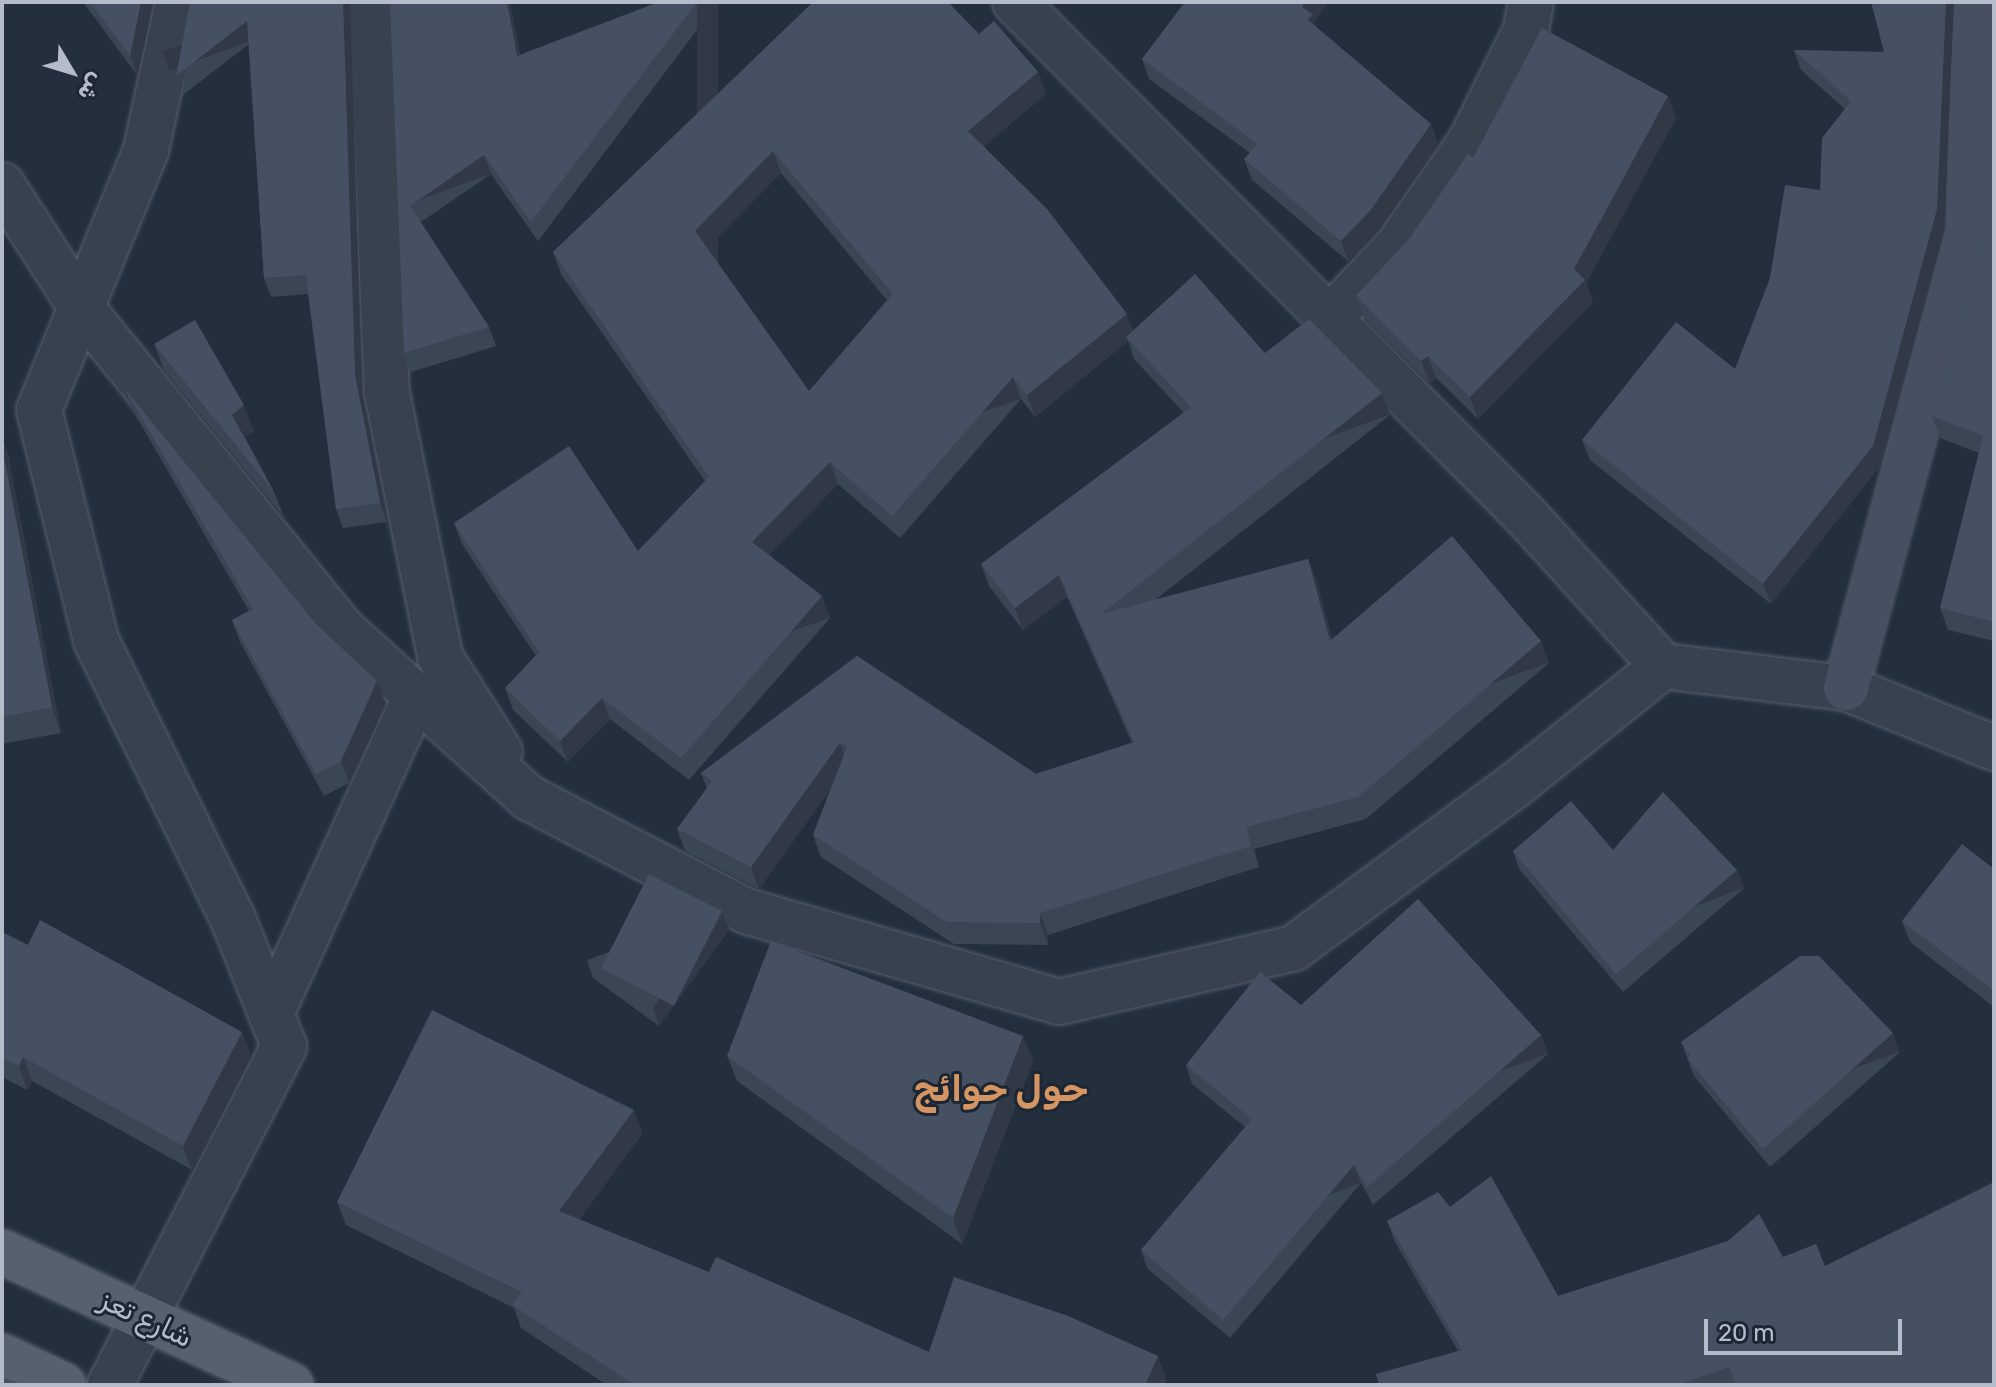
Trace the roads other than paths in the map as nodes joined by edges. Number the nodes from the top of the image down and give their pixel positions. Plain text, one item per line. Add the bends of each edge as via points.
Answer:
1 (178, 2) edge
2 (371, 2) edge
3 (1015, 2) edge
4 (1531, 2) edge
5 (1976, 2) edge
6 (2, 185) edge
7 (83, 310) junction
8 (1330, 318) junction
9 (1663, 666) junction
10 (1846, 688) junction
11 (416, 696) junction
12 (1994, 748) edge
13 (529, 798) junction
14 (271, 1014) junction
15 (2, 1252) edge
16 (141, 1318) junction
17 (2, 1356) edge
18 (63, 1385) edge
19 (110, 1385) edge
20 (291, 1385) edge

1 - 7 street via 146,150
2 - 13 street via 387,393 440,657
3 - 8 street
4 - 8 street via 1526,30 1471,141 1397,247
5 - 10 street via 1969,233
6 - 7 street
7 - 11 street via 343,630
7 - 14 street via 39,410 96,640 233,919
8 - 9 street via 1525,515
9 - 10 street
9 - 13 street via 1514,786 1294,948 1059,1002 746,911
10 - 12 street
11 - 13 street
11 - 14 street
14 - 16 street via 284,1046
15 - 16 main road, شارع تعز
16 - 19 street
16 - 20 main road, شارع تعز
17 - 18 main road

